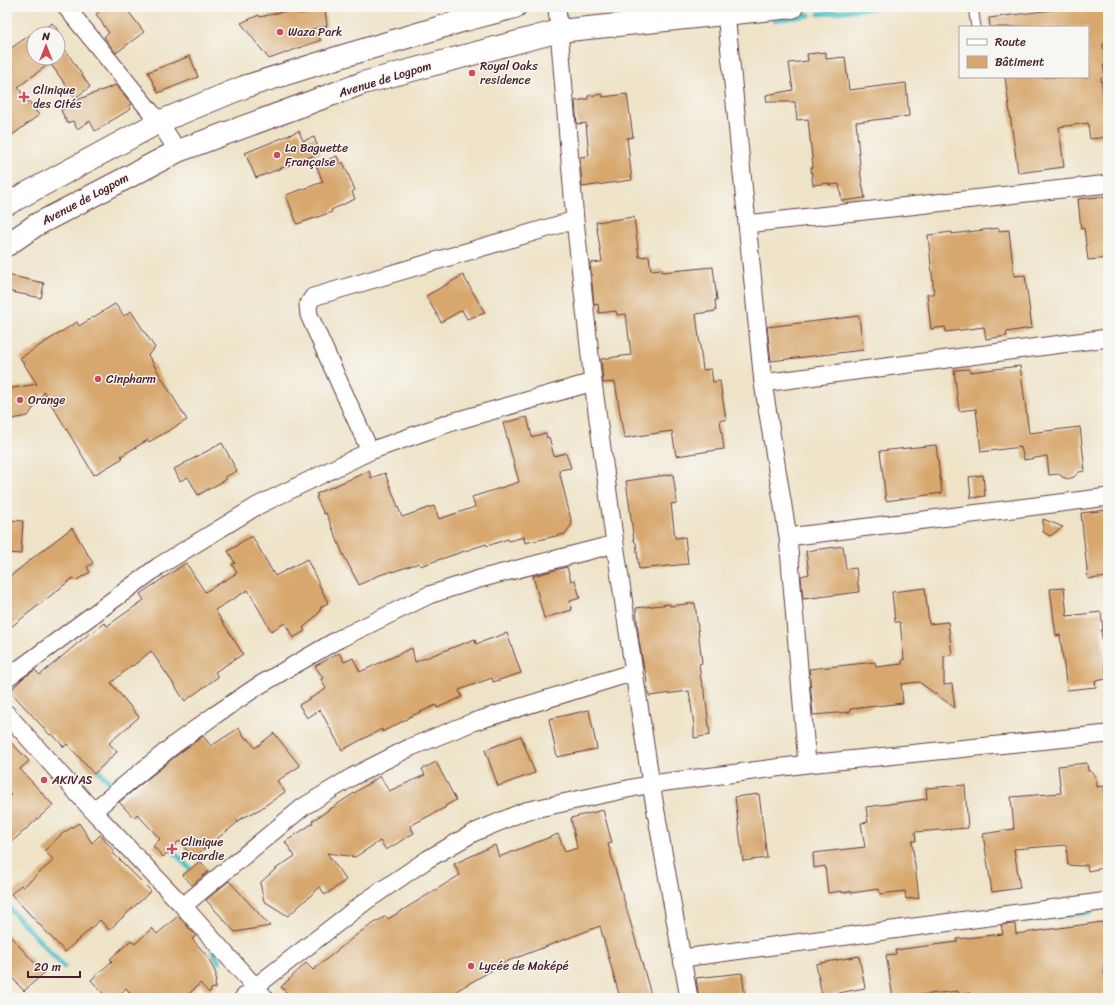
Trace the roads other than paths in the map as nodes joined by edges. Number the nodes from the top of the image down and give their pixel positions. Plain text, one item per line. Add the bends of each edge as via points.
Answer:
1 (515, 7) edge
2 (557, 7) edge
3 (792, 7) edge
4 (973, 7) edge
5 (68, 8) edge
6 (726, 13) junction
7 (976, 26) edge
8 (559, 31) junction
9 (159, 122) junction
10 (178, 151) junction
11 (1108, 184) edge
12 (9, 197) edge
13 (575, 220) junction
14 (747, 224) junction
15 (7, 245) edge
16 (1108, 338) edge
17 (593, 382) junction
18 (763, 383) junction
19 (370, 450) junction
20 (1108, 497) edge
21 (788, 537) junction
22 (615, 544) junction
23 (634, 672) junction
24 (7, 678) edge
25 (7, 714) edge
26 (1108, 734) edge
27 (807, 764) junction
28 (651, 784) junction
29 (93, 811) junction
30 (1108, 901) edge
31 (183, 906) junction
32 (683, 958) junction
33 (254, 994) edge
34 (689, 998) edge

1 - 9 main road via 244,87
2 - 8 street
3 - 6 main road, Avenue de Logpom
4 - 7 lane
5 - 9 street
6 - 8 main road, Avenue de Logpom
6 - 14 street
8 - 10 main road, Avenue de Logpom via 363,84
8 - 13 street
9 - 10 street
9 - 12 main road
10 - 15 main road, Avenue de Logpom via 36,225
11 - 14 street
13 - 17 street
13 - 19 street via 313,297 308,305 310,315
14 - 18 street
16 - 18 street
17 - 19 street via 452,422
17 - 22 street
18 - 21 street
19 - 24 street via 257,506 159,566
20 - 21 street
21 - 27 street
22 - 23 street
22 - 29 street via 479,579 429,595 337,640 258,686 215,715
23 - 28 street
23 - 31 street via 473,722 411,747 352,777 303,807
25 - 29 street
26 - 27 street
27 - 28 street
28 - 32 street
28 - 33 street via 525,811 473,834 428,859 366,902
29 - 31 street
30 - 32 street
31 - 33 street
32 - 34 street

